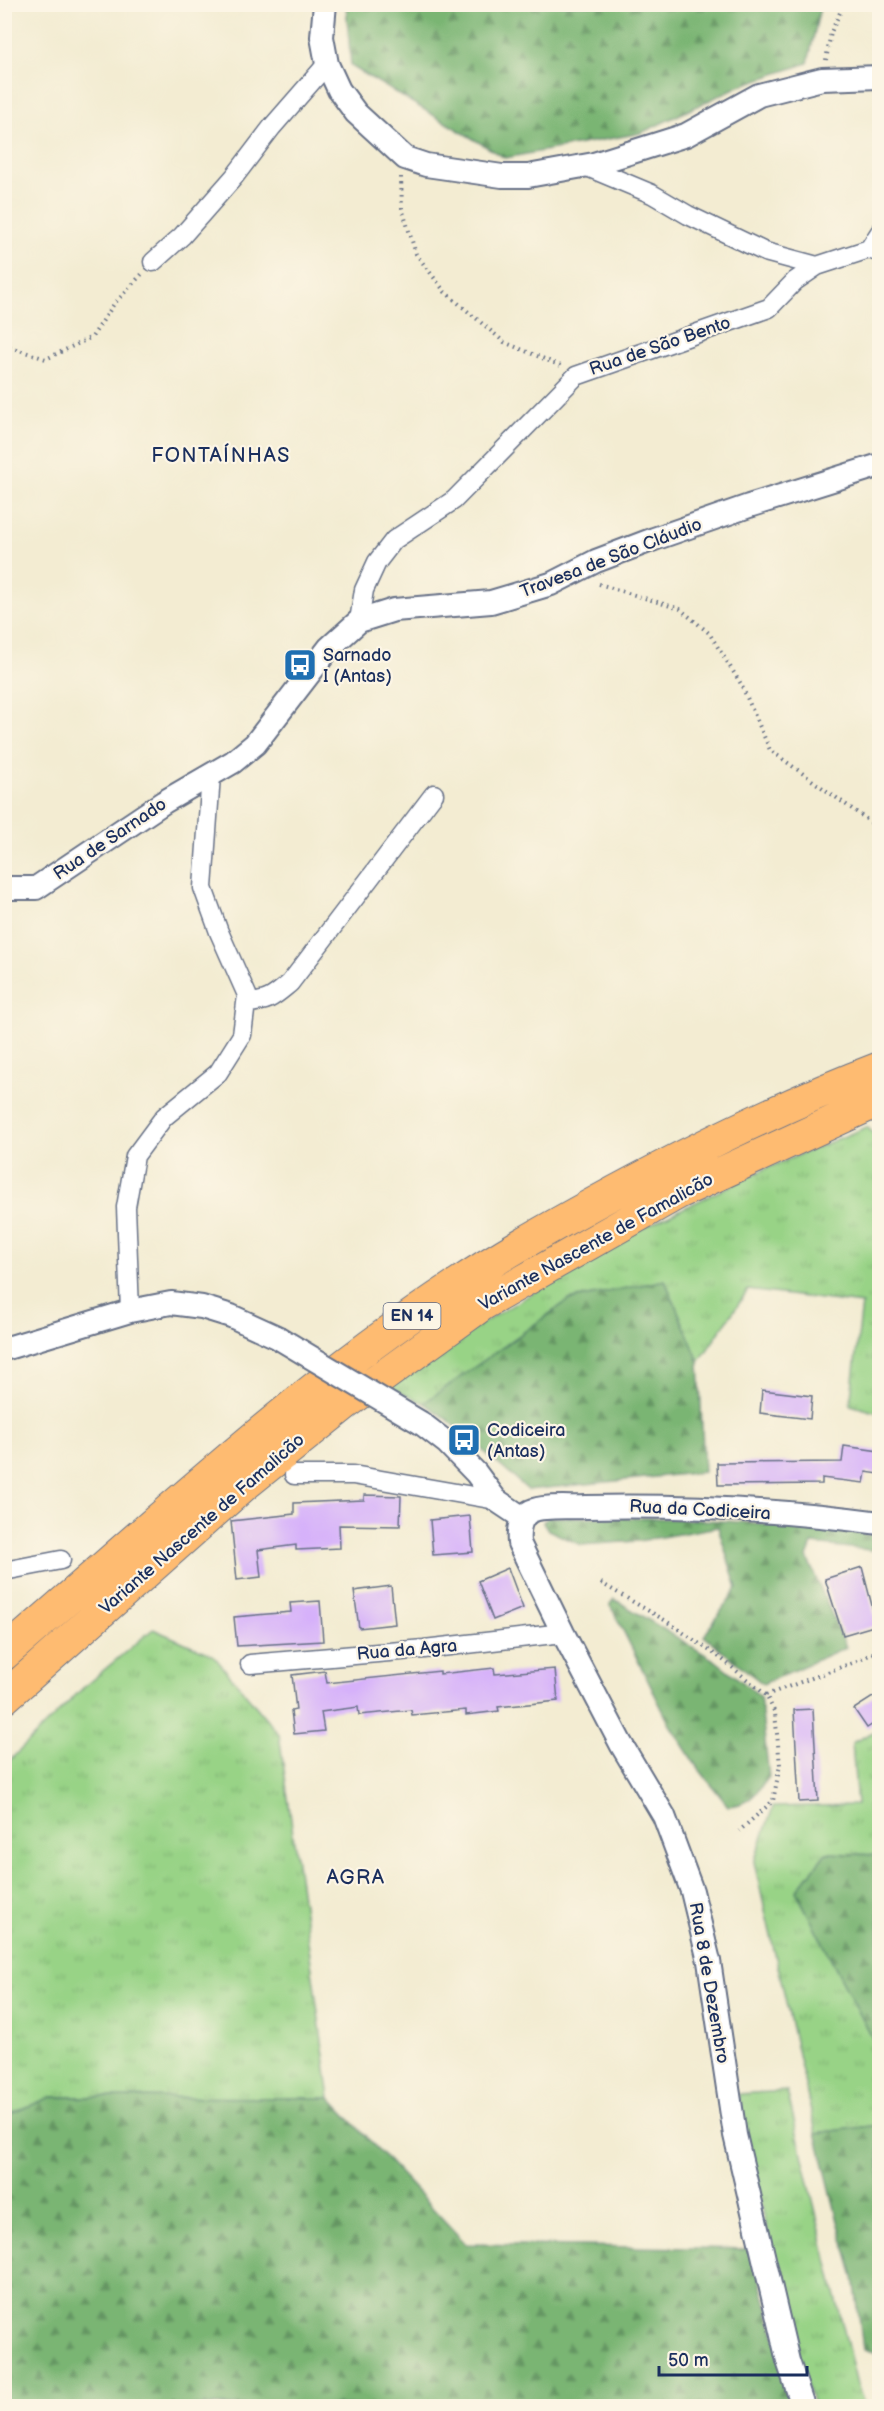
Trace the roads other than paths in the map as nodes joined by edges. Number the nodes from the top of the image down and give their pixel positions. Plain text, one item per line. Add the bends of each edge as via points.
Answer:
1 (325, 4) edge
2 (327, 64) junction
3 (879, 77) edge
4 (585, 166) junction
5 (879, 232) edge
6 (874, 251) edge
7 (153, 262) road end
8 (817, 266) junction
9 (879, 465) edge
10 (359, 621) junction
11 (211, 775) junction
12 (434, 794) dead end
13 (4, 888) edge
14 (246, 1003) junction
15 (879, 1068) edge
16 (879, 1100) edge
17 (130, 1311) junction
18 (4, 1349) edge
19 (294, 1475) dead end
20 (496, 1500) junction
21 (524, 1518) junction
22 (879, 1523) edge
23 (61, 1560) dead end
24 (4, 1571) edge
25 (563, 1633) junction
26 (4, 1654) edge
27 (250, 1664) dead end
28 (4, 1698) edge
29 (803, 2406) edge

1 - 2 street via 322,37
2 - 4 street via 356,113 405,158 426,165 502,176 528,176
2 - 7 street via 234,177
3 - 4 street via 822,79 759,95 686,135
4 - 8 street via 652,194 765,252
5 - 6 street
6 - 8 street, Rua de São Bento
8 - 10 street, Rua de São Bento via 795,281 769,308 581,374 568,383 454,500 394,540 377,562 364,590
9 - 10 street, Travesa de São Cláudio via 654,539 596,561 551,584 490,602 394,610
10 - 11 street, Travesa de São Cláudio via 329,648 255,744
11 - 13 street, Rua de Sarnado via 36,888
11 - 14 street via 203,888 247,995
12 - 14 street via 290,983 270,999
14 - 17 street via 242,1035 218,1073 165,1117 135,1156 126,1207
15 - 26 highway, Variante Nascente de Famalicão / EN 14 via 661,1167 458,1284 309,1393
16 - 28 highway, Variante Nascente de Famalicão / EN 14 via 678,1193 483,1304 345,1404 243,1485
17 - 18 street
17 - 20 street, bridge via 171,1303 202,1307 278,1337 421,1423 447,1443
19 - 20 street via 353,1475
20 - 21 street
21 - 22 street, Rua da Codiceira via 531,1511 553,1508 627,1506
21 - 25 street, Rua 8 de Dezembro via 518,1528 519,1543
23 - 24 street
25 - 27 street, Rua da Agra
25 - 29 street, Rua 8 de Dezembro via 664,1816 692,1891 709,1961 735,2135 788,2361

